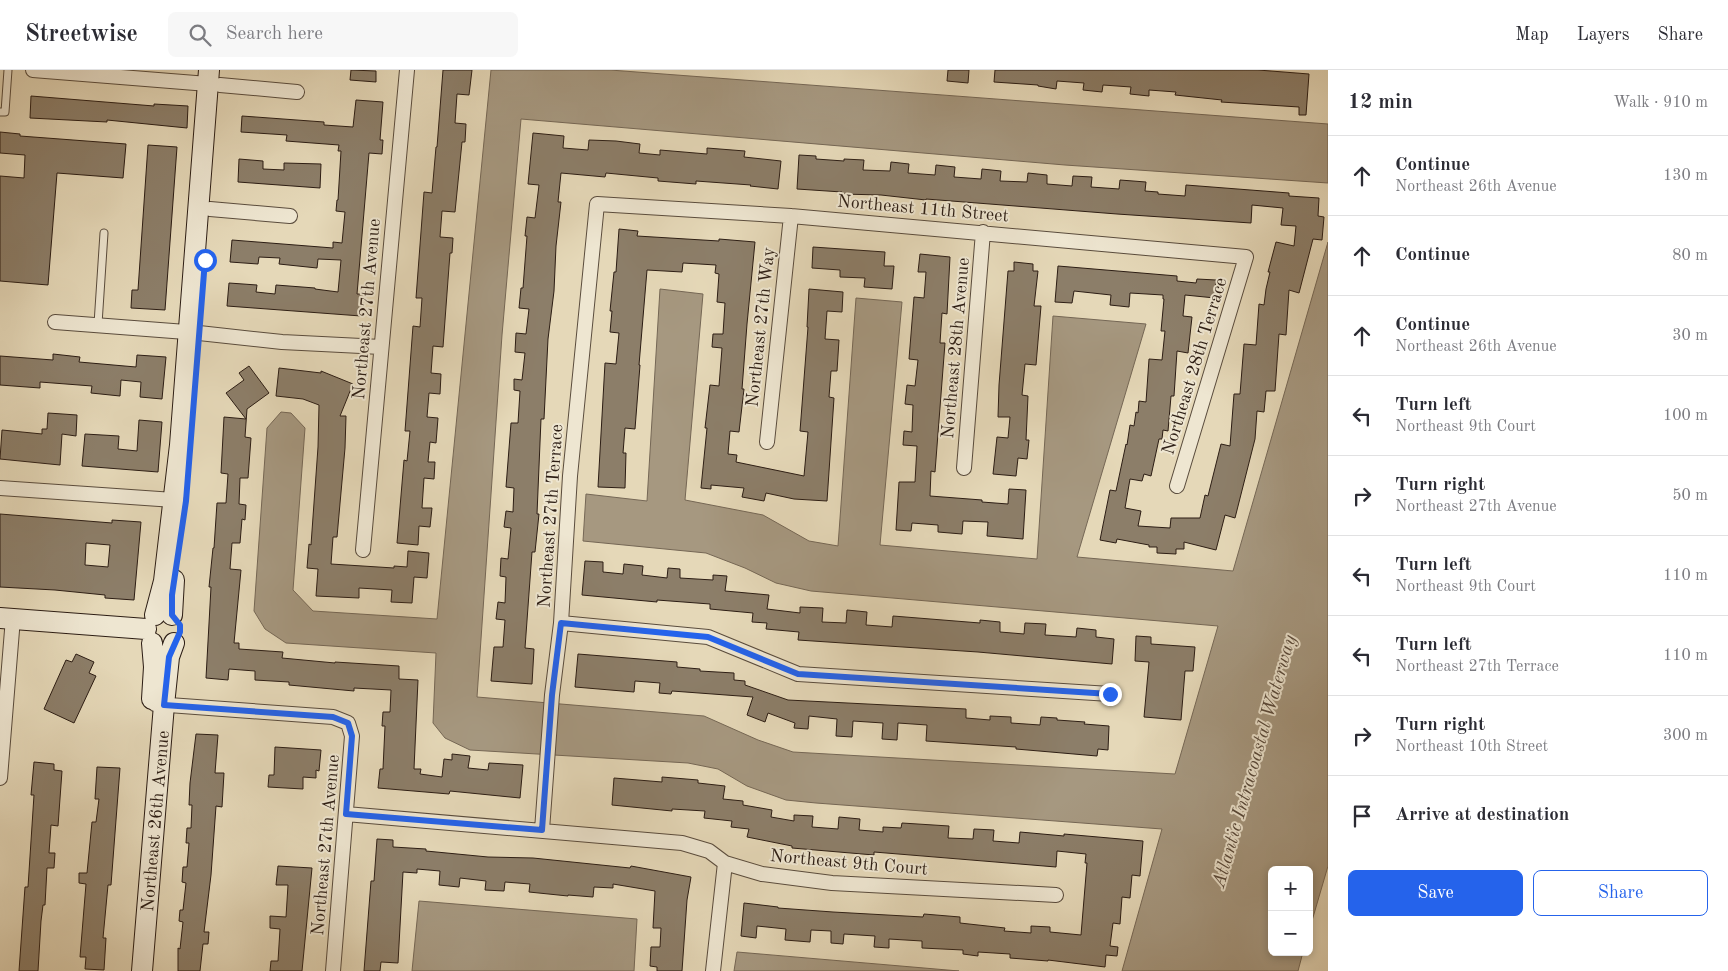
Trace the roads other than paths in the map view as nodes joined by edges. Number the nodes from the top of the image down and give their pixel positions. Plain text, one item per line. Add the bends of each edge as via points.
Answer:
1 (8, 70) edge
2 (33, 70) edge
3 (406, 70) edge
4 (214, 77) edge
5 (297, 92) dead end
6 (0, 112) edge
7 (597, 204) joint
8 (210, 209) junction
9 (290, 216) dead end
10 (791, 216) junction
11 (983, 232) junction
12 (104, 233) dead end
13 (1246, 256) joint
14 (55, 322) dead end
15 (98, 324) junction
16 (194, 332) junction
17 (381, 347) junction
18 (767, 442) dead end
19 (964, 468) dead end
20 (1177, 486) dead end
21 (0, 488) edge
22 (180, 500) junction
23 (363, 550) dead end
24 (7, 618) edge
25 (561, 623) junction
26 (156, 626) junction
27 (174, 643) junction
28 (1110, 694) dead end
29 (158, 704) junction
30 (0, 778) edge
31 (346, 814) junction
32 (542, 830) junction
33 (725, 863) junction
34 (1056, 895) dead end
35 (131, 971) edge
36 (142, 971) edge
37 (334, 971) edge
38 (713, 971) edge

1 - 6 lane via 5,112
2 - 4 street
3 - 17 street, Northeast 27th Avenue
4 - 5 street
4 - 8 street
4 - 16 street
7 - 10 street, Northeast 11th Street
7 - 25 street, Northeast 27th Terrace via 570,476
8 - 9 street
8 - 16 street
10 - 11 street, Northeast 11th Street
10 - 18 street, Northeast 27th Way
11 - 13 street, Northeast 11th Street
11 - 19 street, Northeast 28th Avenue
12 - 15 lane
13 - 20 street, Northeast 28th Terrace
14 - 15 street
15 - 16 street
16 - 17 street via 282,342
16 - 22 street
17 - 23 street, Northeast 27th Avenue
21 - 22 street
22 - 26 street via 172,595
24 - 26 street
24 - 30 street
25 - 28 street via 708,637 798,674
25 - 32 street, Northeast 27th Terrace
26 - 27 street via 162,647
26 - 27 street, Northeast 26th Avenue via 180,625
26 - 29 street, Northeast 26th Avenue via 154,668
27 - 29 street, Northeast 26th Avenue
29 - 31 street, Northeast 27th Avenue via 333,717 348,723 352,736
29 - 35 street, Northeast 26th Avenue
29 - 36 street, Northeast 26th Avenue
31 - 32 street, Northeast 9th Court
31 - 37 street, Northeast 27th Avenue
32 - 33 street, Northeast 9th Court via 682,843 709,851
33 - 34 street, Northeast 9th Court via 762,874 832,882
33 - 38 street

